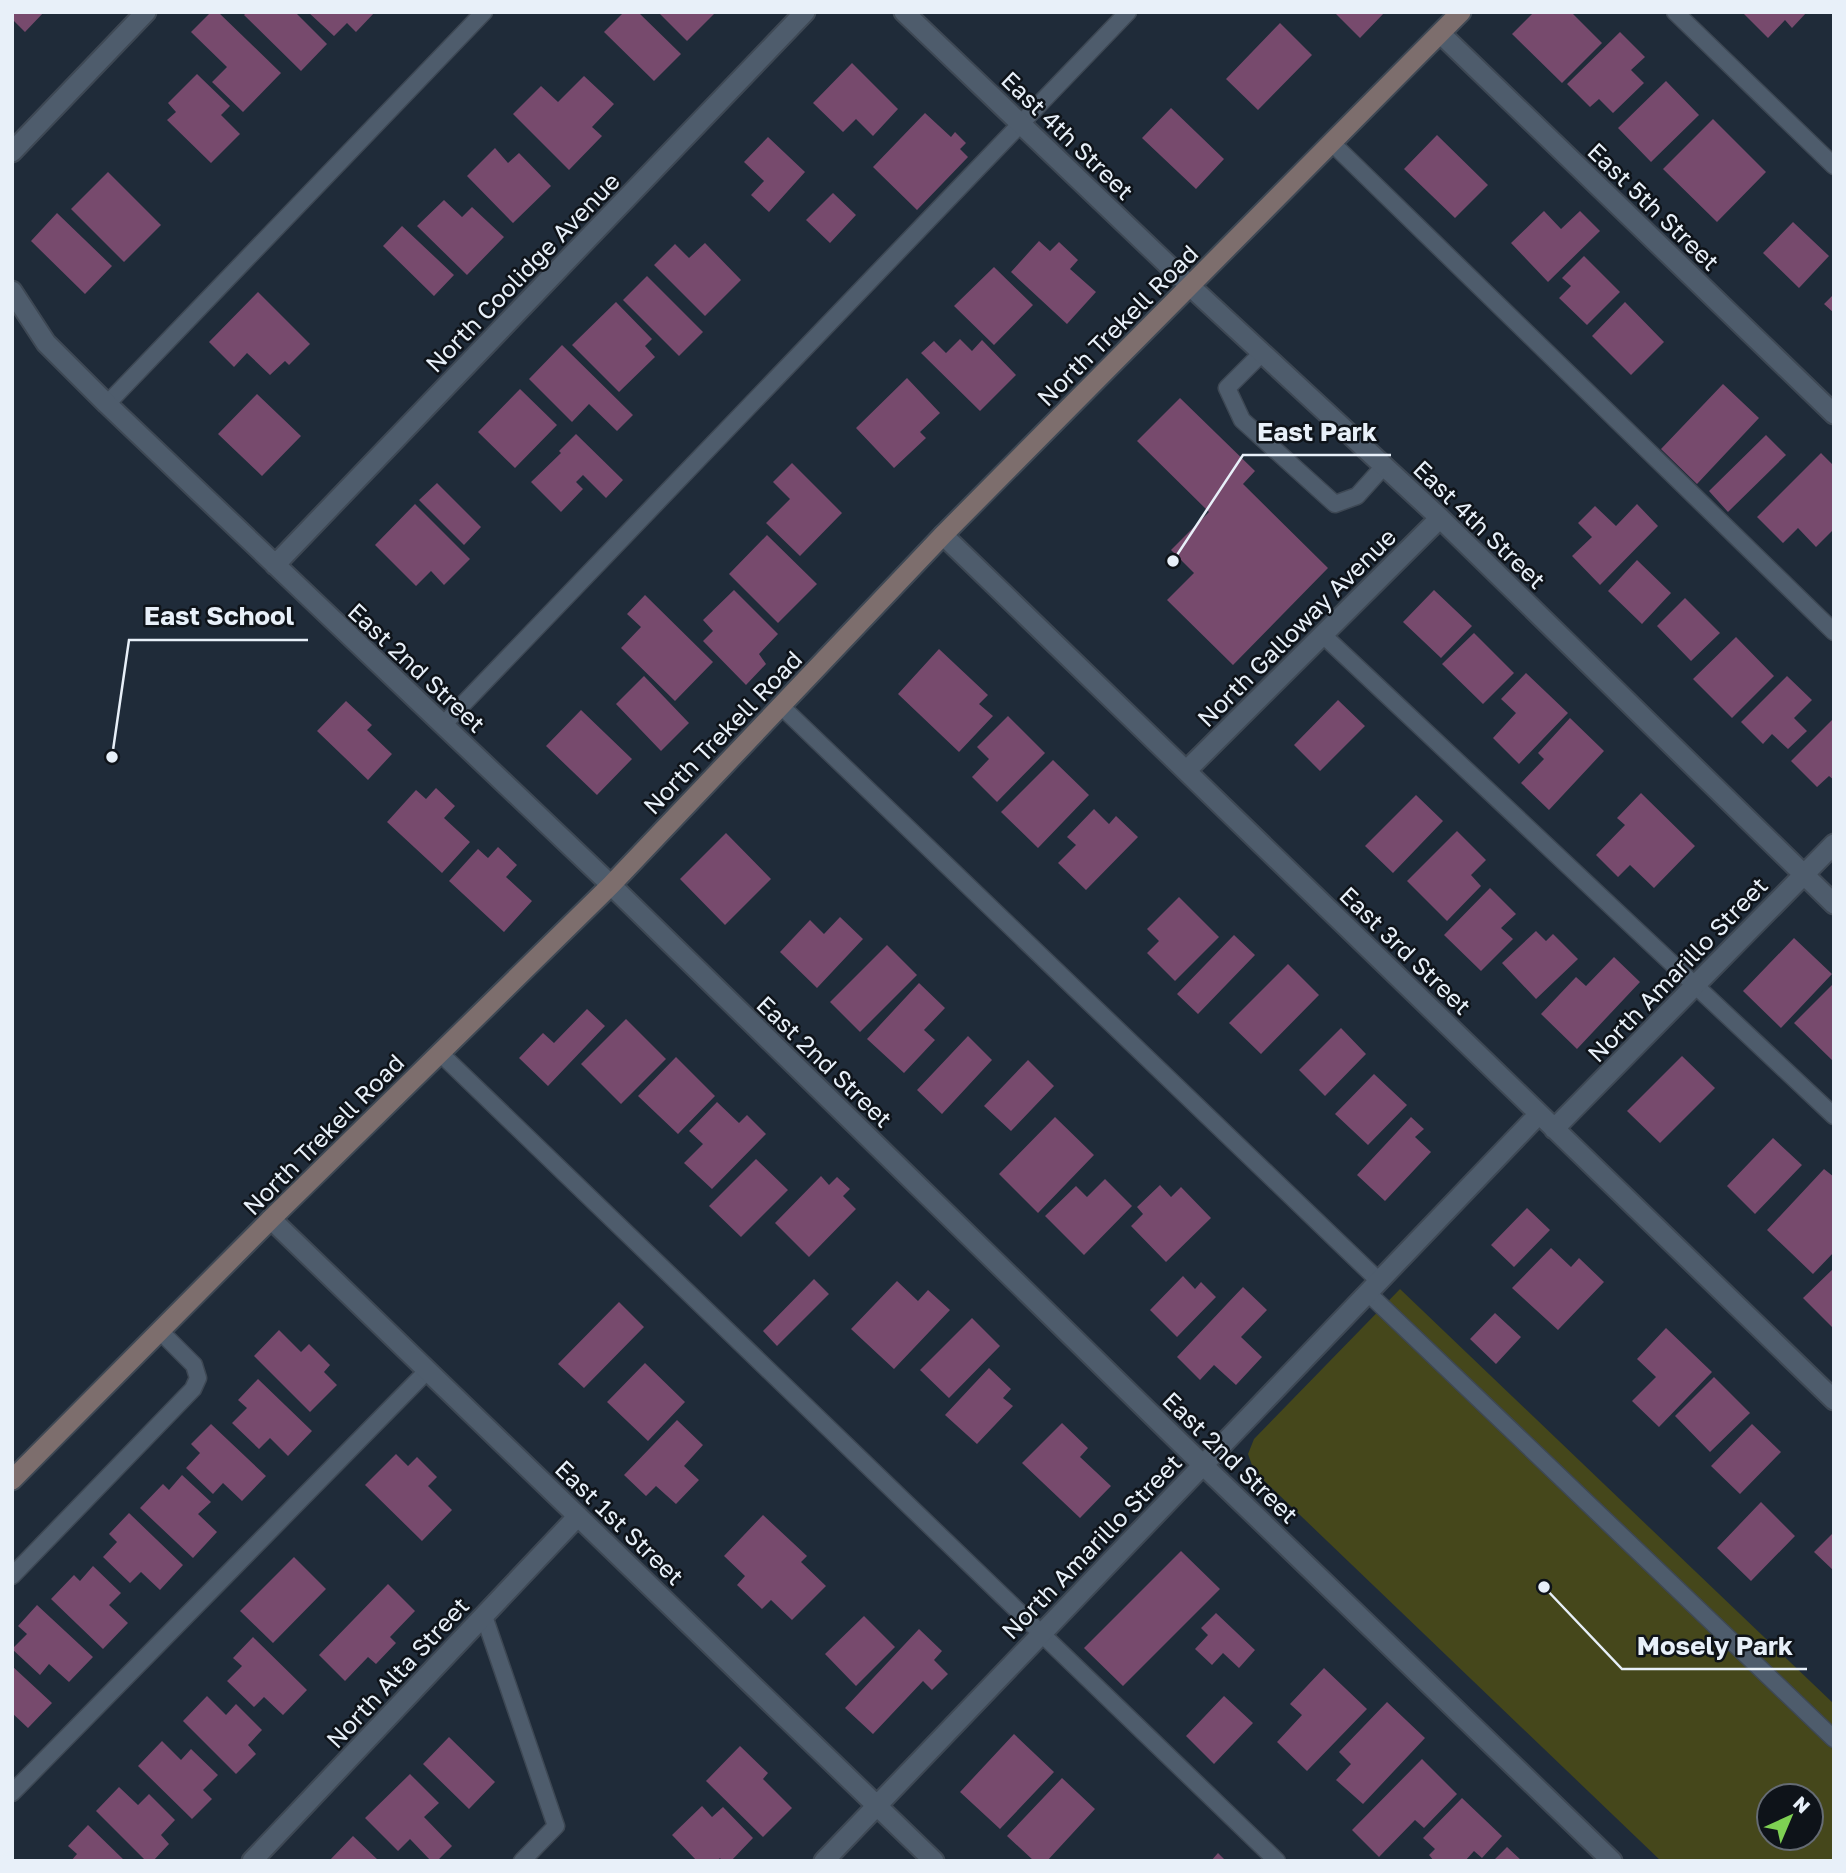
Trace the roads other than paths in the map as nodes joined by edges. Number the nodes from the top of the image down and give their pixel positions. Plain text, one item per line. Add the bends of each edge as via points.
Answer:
1 (146, 12) edge
2 (484, 12) edge
3 (805, 12) edge
4 (904, 12) edge
5 (1128, 12) edge
6 (1461, 12) edge
7 (1675, 12) edge
8 (1441, 34) junction
9 (1021, 124) junction
10 (1332, 143) junction
11 (12, 152) edge
12 (1834, 166) edge
13 (1190, 286) junction
14 (12, 291) edge
15 (1262, 353) junction
16 (107, 404) junction
17 (1834, 414) edge
18 (1384, 466) junction
19 (1440, 518) junction
20 (943, 535) junction
21 (275, 565) junction
22 (1834, 632) edge
23 (1323, 635) junction
24 (781, 706) junction
25 (443, 724) junction
26 (1186, 771) junction
27 (1834, 844) edge
28 (1804, 875) junction
29 (611, 885) junction
30 (1834, 904) edge
31 (1695, 986) junction
32 (440, 1053) junction
33 (1539, 1114) junction
34 (1834, 1116) edge
35 (1554, 1129) junction
36 (271, 1219) junction
37 (1374, 1287) junction
38 (160, 1331) junction
39 (428, 1371) junction
40 (1834, 1401) edge
41 (1203, 1465) junction
42 (12, 1480) edge
43 (578, 1516) junction
44 (12, 1576) edge
45 (484, 1616) junction
46 (1042, 1633) junction
47 (1834, 1739) edge
48 (12, 1793) edge
49 (877, 1805) junction
50 (252, 1861) edge
51 (522, 1861) edge
52 (824, 1861) edge
53 (934, 1861) edge
54 (1277, 1861) edge
55 (1612, 1861) edge

1 - 11 street
2 - 16 lane
3 - 21 street, North Coolidge Avenue
4 - 9 street, East 4th Street
5 - 9 lane
6 - 8 main road, North Trekell Road
7 - 12 lane
8 - 10 main road, North Trekell Road
8 - 17 street, East 5th Street
9 - 13 street, East 4th Street
9 - 25 lane
10 - 13 main road, North Trekell Road
10 - 22 lane
13 - 15 street, East 4th Street
13 - 20 main road, North Trekell Road
14 - 16 street, East 2nd Street via 46,344
15 - 18 street, East 4th Street
15 - 18 lane via 1227,388 1242,419 1335,504 1357,496
16 - 21 street, East 2nd Street
18 - 19 street, East 4th Street
19 - 23 street, North Galloway Avenue
19 - 28 street, East 4th Street
20 - 24 main road, North Trekell Road
20 - 26 street, East 3rd Street
21 - 25 street, East 2nd Street
23 - 26 street, North Galloway Avenue
23 - 31 lane
24 - 29 main road, North Trekell Road
24 - 37 lane
25 - 29 street, East 2nd Street
26 - 33 street, East 3rd Street
27 - 28 street, North Amarillo Street
28 - 30 street, East 4th Street
28 - 31 street, North Amarillo Street
29 - 32 main road, North Trekell Road
29 - 41 street, East 2nd Street
31 - 34 lane
31 - 35 street, North Amarillo Street
32 - 36 main road, North Trekell Road
32 - 46 lane
33 - 35 street, East 3rd Street
33 - 37 street, North Amarillo Street
35 - 40 street, East 3rd Street
36 - 38 main road, North Trekell Road
36 - 39 street, East 1st Street
37 - 41 street, North Amarillo Street
37 - 47 lane
38 - 42 main road, North Trekell Road
38 - 44 lane via 194,1365 198,1378 193,1389
39 - 43 street, East 1st Street
39 - 48 lane
41 - 46 street, North Amarillo Street
41 - 55 street, East 2nd Street
43 - 45 street, North Alta Street
43 - 49 street, East 1st Street
45 - 50 street, North Alta Street
45 - 51 lane via 556,1826
46 - 49 street, North Amarillo Street
46 - 54 lane
49 - 52 street, North Amarillo Street
49 - 53 street, East 1st Street

